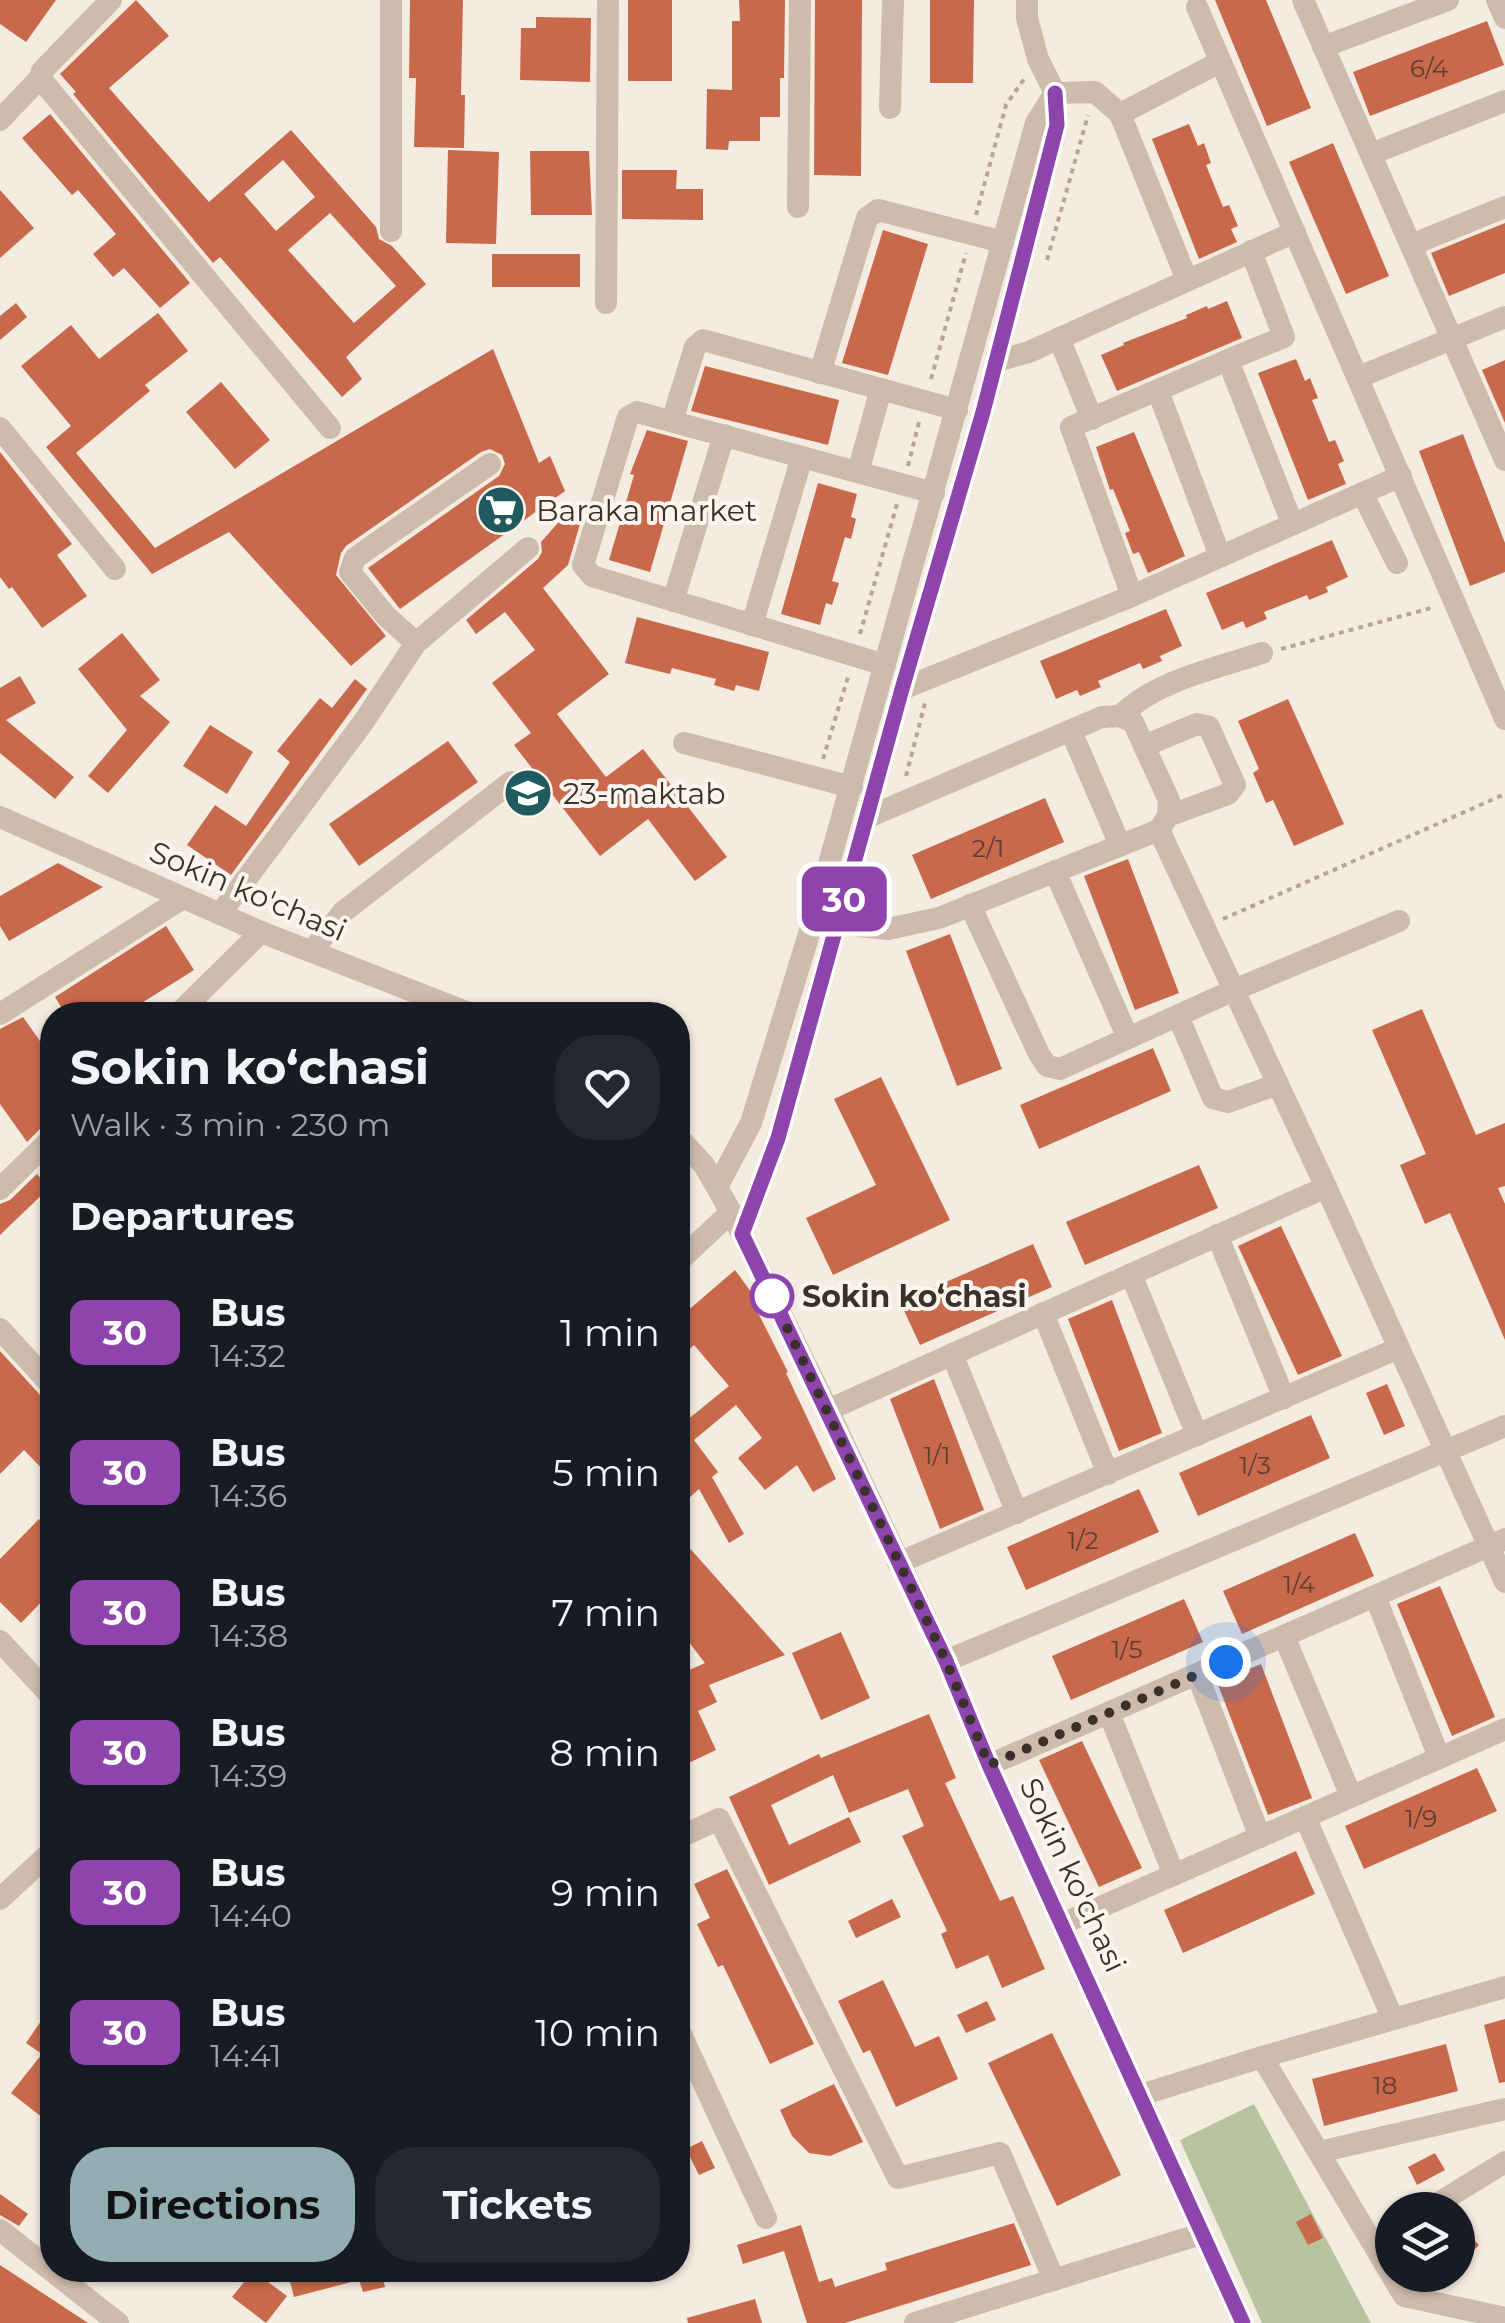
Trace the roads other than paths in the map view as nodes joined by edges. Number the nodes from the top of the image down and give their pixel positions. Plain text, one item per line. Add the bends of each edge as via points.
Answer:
1 (110, 0) edge
2 (391, 0) edge
3 (608, 0) edge
4 (800, 0) edge
5 (893, 0) edge
6 (1027, 0) edge
7 (1303, 0) edge
8 (1448, 0) edge
9 (1497, 0) edge
10 (1197, 7) dead end
11 (1505, 18) edge
12 (1324, 47) junction
13 (1220, 62) junction
14 (40, 78) junction
15 (1055, 93) junction
16 (1505, 101) edge
17 (890, 108) dead end
18 (1120, 114) junction
19 (0, 120) edge
20 (1371, 154) junction
21 (1505, 207) edge
22 (798, 208) dead end
23 (391, 231) dead end
24 (1294, 232) junction
25 (1004, 242) junction
26 (1411, 245) junction
27 (1251, 251) junction
28 (1187, 280) junction
29 (606, 303) dead end
30 (1505, 318) edge
31 (1059, 338) junction
32 (1452, 339) junction
33 (1228, 360) junction
34 (997, 362) junction
35 (820, 372) junction
36 (1359, 377) junction
37 (881, 389) junction
38 (1158, 390) junction
39 (957, 410) junction
40 (1092, 418) junction
41 (672, 421) junction
42 (0, 428) edge
43 (330, 428) dead end
44 (724, 435) junction
45 (1500, 435) edge
46 (802, 456) junction
47 (1505, 460) edge
48 (490, 464) dead end
49 (858, 472) junction
50 (1401, 476) junction
51 (934, 493) junction
52 (1362, 493) junction
53 (1292, 523) junction
54 (528, 548) dead end
55 (1220, 556) junction
56 (1397, 564) dead end
57 (115, 568) dead end
58 (1132, 596) junction
59 (673, 600) junction
60 (752, 624) junction
61 (416, 643) junction
62 (1262, 653) road end
63 (885, 666) junction
64 (902, 689) junction
65 (1120, 716) junction
66 (1505, 720) edge
67 (1071, 731) junction
68 (684, 743) dead end
69 (1144, 746) junction
70 (512, 782) dead end
71 (852, 787) junction
72 (0, 818) edge
73 (866, 818) junction
74 (1163, 823) junction
75 (1120, 845) junction
76 (1054, 872) junction
77 (183, 898) junction
78 (970, 906) junction
79 (220, 914) junction
80 (1399, 921) dead end
81 (837, 924) junction
82 (261, 932) junction
83 (312, 952) junction
84 (1234, 990) junction
85 (190, 1002) edge
86 (441, 1002) edge
87 (0, 1014) edge
88 (1178, 1016) junction
89 (1128, 1038) junction
90 (1278, 1084) junction
91 (40, 1150) edge
92 (690, 1150) edge
93 (1326, 1186) junction
94 (716, 1187) junction
95 (0, 1189) edge
96 (731, 1212) junction
97 (742, 1234) junction
98 (1217, 1235) junction
99 (690, 1251) edge
100 (1131, 1274) junction
101 (1043, 1313) junction
102 (0, 1329) edge
103 (1399, 1348) junction
104 (952, 1354) junction
105 (40, 1373) edge
106 (1284, 1398) junction
107 (828, 1410) junction
108 (1505, 1426) edge
109 (1198, 1435) junction
110 (1445, 1451) junction
111 (1108, 1474) junction
112 (1017, 1513) junction
113 (1497, 1543) edge
114 (898, 1563) junction
115 (1505, 1582) edge
116 (1375, 1596) junction
117 (1284, 1636) junction
118 (0, 1641) edge
119 (946, 1661) junction
120 (1197, 1674) junction
121 (40, 1684) edge
122 (1109, 1713) junction
123 (1505, 1729) edge
124 (1439, 1757) junction
125 (989, 1765) junction
126 (1351, 1796) junction
127 (1304, 1817) junction
128 (690, 1832) edge
129 (1260, 1836) junction
130 (40, 1862) edge
131 (1174, 1874) junction
132 (0, 1898) edge
133 (1062, 1924) junction
134 (1505, 1987) edge
135 (1394, 2019) junction
136 (690, 2054) edge
137 (1262, 2056) junction
138 (1141, 2095) junction
139 (1505, 2109) edge
140 (1319, 2152) junction
141 (1505, 2162) edge
142 (1456, 2192) edge
143 (766, 2218) dead end
144 (1375, 2227) edge
145 (0, 2230) edge
146 (1201, 2234) junction
147 (40, 2262) edge
148 (1054, 2280) junction
149 (66, 2282) edge
150 (1403, 2292) edge
151 (1505, 2318) edge
152 (118, 2323) edge
153 (915, 2323) edge
154 (1244, 2323) edge

1 - 14 street
2 - 23 street
3 - 29 street
4 - 22 street
5 - 17 street
6 - 15 street via 1038,58
7 - 12 street
8 - 12 street
9 - 11 street
10 - 13 street
12 - 20 street
13 - 18 street
13 - 24 street
14 - 19 street
14 - 43 street
15 - 18 street via 1095,92
15 - 25 street via 1036,123
15 - 34 street via 1057,125
16 - 20 street
18 - 28 street
20 - 26 street
21 - 26 street
24 - 27 street
24 - 36 street
25 - 35 street via 878,210 867,218
25 - 39 street
26 - 32 street
27 - 28 street
27 - 33 street via 1284,337
28 - 31 street
30 - 32 street
31 - 34 street
31 - 40 street
32 - 36 street
32 - 45 street
33 - 38 street
33 - 53 street
34 - 64 street
35 - 37 street
35 - 41 street via 703,340
36 - 50 street
37 - 39 street
37 - 49 street
38 - 40 street
38 - 55 street
39 - 51 street
40 - 58 street via 1071,428
41 - 44 street
41 - 59 street via 637,412 628,417 583,565 592,576
42 - 57 street
44 - 46 street
44 - 59 street
45 - 47 street
46 - 49 street
46 - 60 street
48 - 61 street via 355,558 350,572
49 - 51 street
50 - 52 street
50 - 66 street
51 - 63 street
52 - 53 street
52 - 56 street
53 - 55 street
54 - 61 street
55 - 58 street
58 - 64 street
59 - 60 street
60 - 63 street
61 - 79 street
62 - 65 street via 1185,678 1138,699
63 - 71 street
64 - 73 street
65 - 67 street
65 - 69 street via 1133,722
67 - 73 street
67 - 75 street
68 - 71 street
69 - 74 street via 1169,800
69 - 74 street via 1197,724 1209,727 1235,785
70 - 83 street via 343,912
71 - 94 street via 751,1123
72 - 77 street, Sokin ko'chasi
73 - 81 street
74 - 75 street
74 - 84 street
75 - 76 street
76 - 78 street
76 - 89 street
77 - 79 street, Sokin ko'chasi
77 - 87 street
78 - 81 street via 888,929
78 - 89 street via 1048,1066 1060,1068
79 - 82 street, Sokin ko'chasi
80 - 84 street
81 - 97 street via 778,1138
82 - 83 street, Sokin ko'chasi
82 - 85 street
83 - 86 street, Sokin ko'chasi
84 - 88 street
84 - 90 street
88 - 89 street
88 - 90 street via 1213,1098 1228,1102
90 - 93 street
91 - 95 street
92 - 94 street, Sokin ko'chasi
93 - 98 street
93 - 103 street
94 - 96 street, Sokin ko'chasi
96 - 97 street, Sokin ko'chasi
96 - 99 street
97 - 107 street, Sokin ko'chasi
98 - 100 street
98 - 106 street
100 - 101 street
100 - 109 street
101 - 104 street
101 - 111 street
102 - 105 street
103 - 106 street
103 - 110 street
104 - 107 street
104 - 112 street
106 - 109 street
107 - 114 street, Sokin ko'chasi
108 - 110 street
109 - 111 street
110 - 113 street
110 - 119 street
111 - 112 street
112 - 114 street
113 - 115 street
113 - 116 street
114 - 119 street, Sokin ko'chasi
116 - 117 street
116 - 124 street
117 - 120 street
117 - 126 street
118 - 121 street
119 - 125 street, Sokin ko'chasi
120 - 122 street
120 - 129 street
122 - 125 street
122 - 131 street
123 - 124 street
124 - 126 street
125 - 133 street, Sokin ko'chasi
126 - 127 street
127 - 129 street
127 - 135 street
128 - 148 street via 718,1818 898,2178 1000,2153
129 - 131 street
130 - 132 street
131 - 133 street
133 - 138 street, Sokin ko'chasi
134 - 135 street
135 - 137 street
136 - 143 street
137 - 138 street
137 - 140 street
138 - 146 street, Sokin ko'chasi
139 - 140 street
140 - 144 street
141 - 142 street
145 - 147 street
146 - 148 street
146 - 154 street, Sokin ko'chasi
148 - 153 street
149 - 152 street
150 - 151 street

